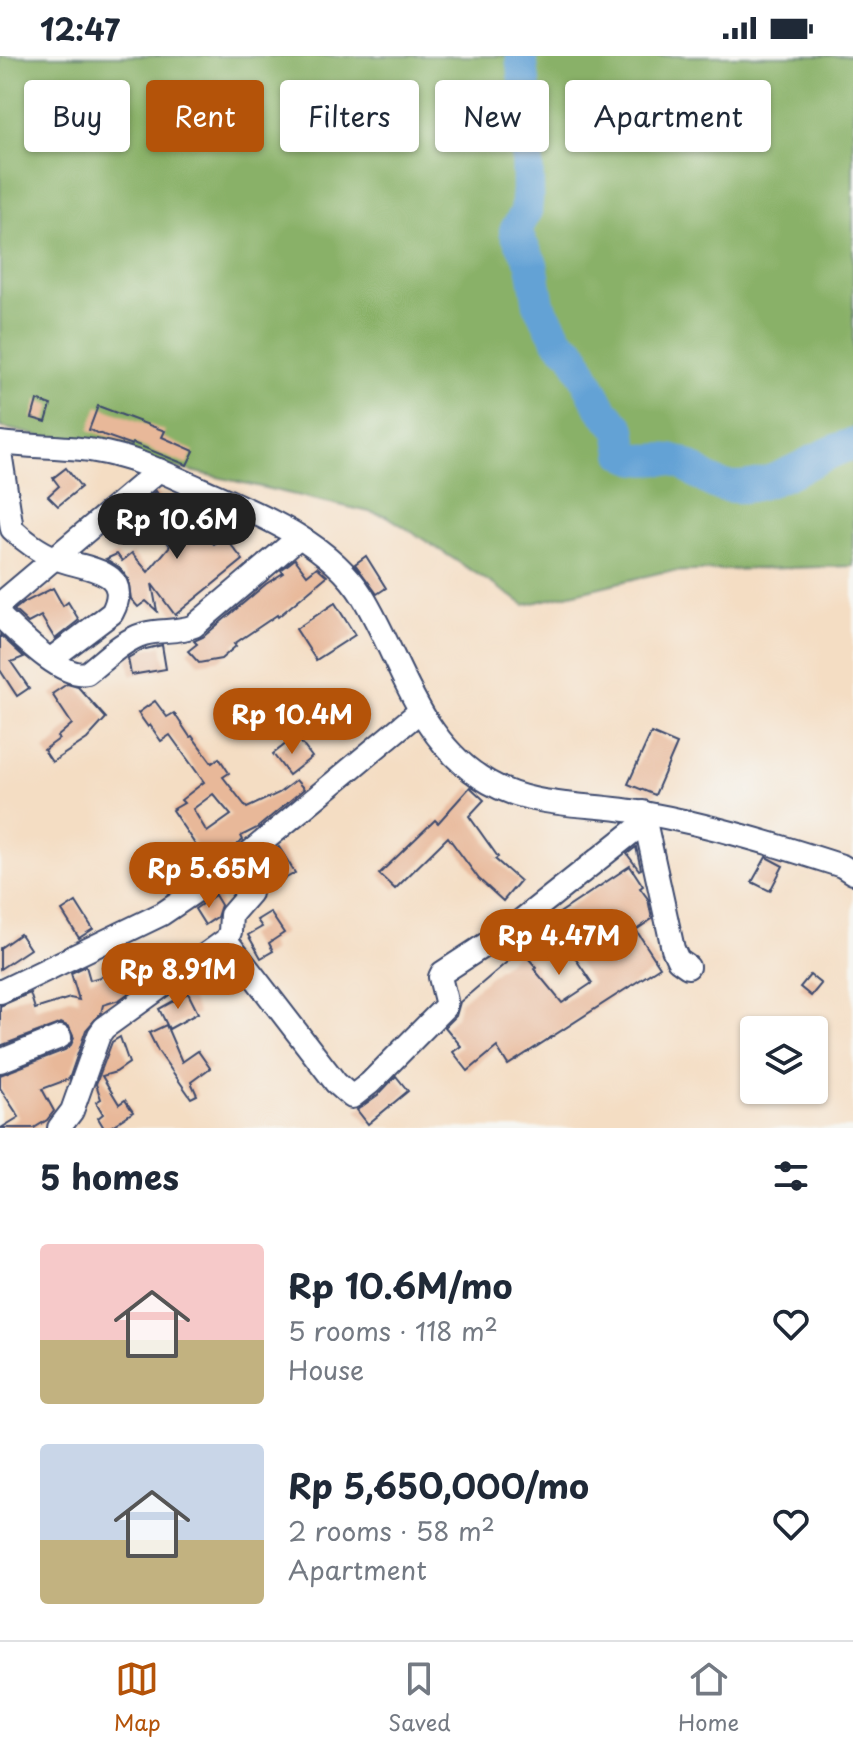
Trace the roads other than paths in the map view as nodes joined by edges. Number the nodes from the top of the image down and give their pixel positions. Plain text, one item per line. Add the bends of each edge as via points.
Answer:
1 (0, 443) edge
2 (0, 452) edge
3 (159, 470) junction
4 (298, 538) junction
5 (56, 559) junction
6 (0, 604) edge
7 (0, 616) edge
8 (51, 659) junction
9 (420, 711) junction
10 (644, 817) junction
11 (236, 864) junction
12 (853, 873) edge
13 (226, 940) junction
14 (688, 967) dead end
15 (0, 992) edge
16 (60, 1037) dead end
17 (0, 1061) edge
18 (59, 1128) edge

1 - 3 street via 113,454
2 - 5 street via 12,529
3 - 4 street
3 - 5 street
4 - 8 street via 194,626 142,634 87,673 78,675
4 - 9 street via 335,563 356,587
5 - 6 street
5 - 8 street via 108,575 117,595 112,613
7 - 8 street
9 - 10 street via 450,753 506,792 538,802 601,806
9 - 11 street
10 - 12 street via 752,838
10 - 13 street via 514,926 442,973 445,1007 352,1097
10 - 14 street via 673,949
11 - 13 street via 250,893 231,915
11 - 15 street via 162,914
13 - 18 street via 104,1028 72,1111
16 - 17 street

